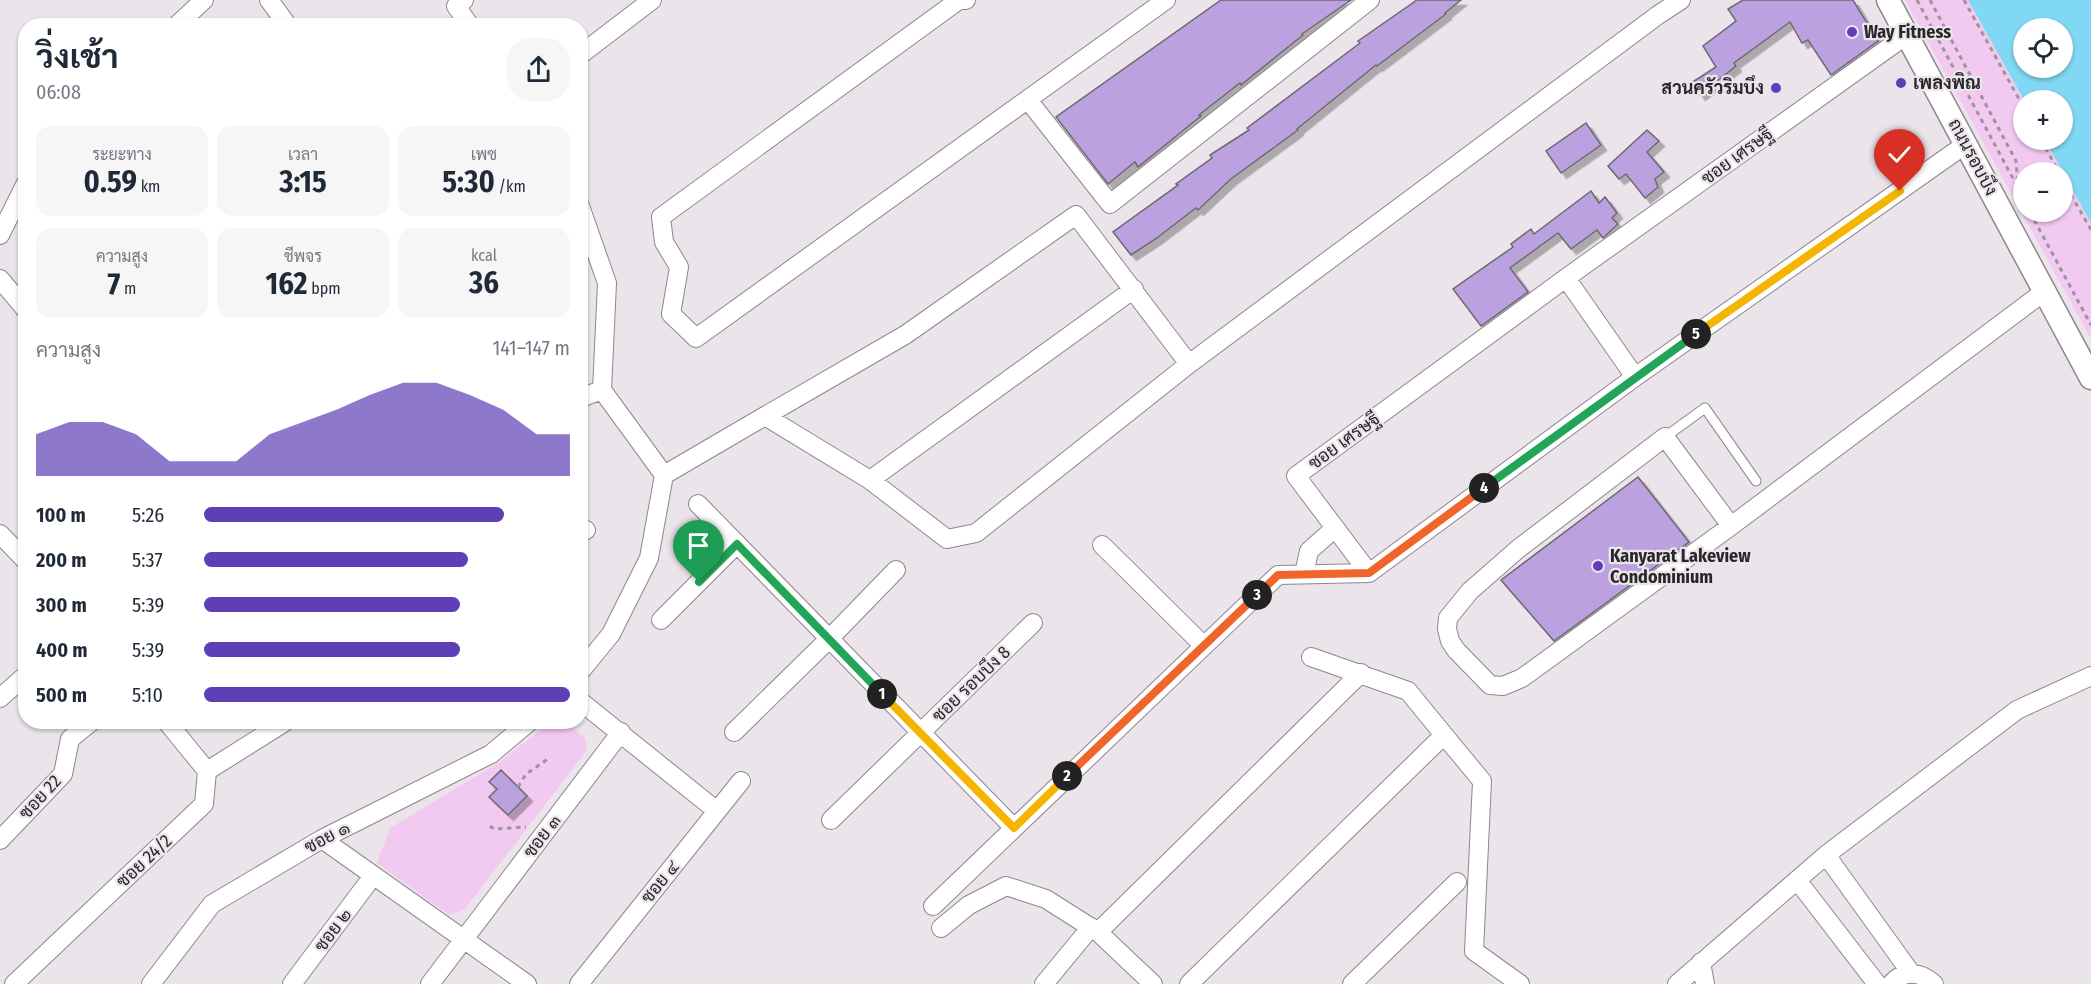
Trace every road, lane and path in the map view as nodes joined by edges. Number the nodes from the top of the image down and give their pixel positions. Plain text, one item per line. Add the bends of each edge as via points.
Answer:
1 (204, 0) edge
2 (269, 0) edge
3 (464, 0) edge
4 (652, 0) edge
5 (966, 0) edge
6 (1166, 0) edge
7 (1370, 0) edge
8 (1681, 0) edge
9 (1888, 0) edge
10 (1917, 0) edge
11 (1930, 0) edge
12 (1964, 0) edge
13 (185, 18) edge
14 (282, 18) edge
15 (464, 18) edge
16 (1908, 34) junction
17 (588, 49) edge
18 (2014, 90) edge
19 (1028, 100) junction
20 (1966, 144) junction
21 (2016, 162) edge
22 (2013, 180) edge
23 (2073, 198) edge
24 (18, 199) edge
25 (2035, 222) edge
26 (588, 229) edge
27 (2091, 230) edge
28 (0, 235) edge
29 (1566, 278) junction
30 (0, 279) edge
31 (1134, 290) junction
32 (2044, 291) junction
33 (18, 300) edge
34 (2091, 325) edge
35 (1189, 364) junction
36 (1635, 377) junction
37 (2091, 378) edge
38 (602, 390) junction
39 (588, 395) edge
40 (765, 416) junction
41 (1665, 437) junction
42 (664, 475) junction
43 (870, 480) junction
44 (1756, 481) dead end
45 (698, 504) dead end
46 (1731, 525) junction
47 (1335, 528) junction
48 (0, 534) edge
49 (737, 544) junction
50 (1101, 545) dead end
51 (18, 553) edge
52 (896, 570) dead end
53 (1369, 573) junction
54 (1304, 574) junction
55 (661, 620) dead end
56 (1033, 623) dead end
57 (830, 639) junction
58 (1204, 646) junction
59 (1311, 657) dead end
60 (588, 662) edge
61 (1361, 673) junction
62 (2091, 676) edge
63 (18, 682) edge
64 (0, 698) edge
65 (588, 706) edge
66 (82, 729) edge
67 (173, 729) edge
68 (274, 729) edge
69 (521, 729) edge
70 (621, 732) junction
71 (734, 732) dead end
72 (921, 733) junction
73 (1444, 735) junction
74 (548, 759) dead end
75 (207, 771) junction
76 (741, 781) dead end
77 (518, 787) dead end
78 (717, 811) junction
79 (831, 820) dead end
80 (490, 826) dead end
81 (528, 827) dead end
82 (1014, 828) junction
83 (322, 839) junction
84 (0, 840) edge
85 (1826, 855) junction
86 (373, 876) junction
87 (1797, 880) junction
88 (1457, 882) dead end
89 (933, 906) dead end
90 (941, 928) dead end
91 (1094, 930) junction
92 (464, 940) junction
93 (1701, 962) junction
94 (1911, 973) junction
95 (1514, 982) edge
96 (14, 984) edge
97 (151, 984) edge
98 (292, 984) edge
99 (430, 984) edge
100 (527, 984) edge
101 (579, 984) edge
102 (1044, 984) edge
103 (1153, 984) edge
104 (1189, 984) edge
105 (1352, 984) edge
106 (1677, 984) edge
107 (1705, 984) edge
108 (1877, 984) edge
109 (1891, 984) edge
110 (1934, 984) edge

1 - 13 street
2 - 14 street
3 - 15 street via 456,6
4 - 17 street
5 - 19 street via 959,0 661,217 664,242 679,267 671,314 696,338
6 - 19 street
7 - 19 street via 1110,204
8 - 35 street
9 - 16 street, ถนนรอบบึง
10 - 22 path
11 - 21 path
12 - 18 path
16 - 20 street, ถนนรอบบึง
16 - 29 street, ซอย เศรษฐี
20 - 32 street, ถนนรอบบึง
20 - 36 street
23 - 27 path
24 - 28 street
25 - 34 path
26 - 38 street via 607,283
29 - 36 street
29 - 47 street, ซอย เศรษฐี via 1296,476
30 - 33 street
31 - 35 street
31 - 40 street via 1077,215 905,335
31 - 43 street
32 - 37 street, ถนนรอบบึง
32 - 46 street
35 - 43 street via 976,533 947,540
36 - 53 street
38 - 39 street
38 - 42 street
40 - 42 street
40 - 43 street
41 - 44 lane via 1705,408
41 - 46 street
41 - 46 street via 1518,549 1470,591 1448,618 1450,641 1456,650 1490,685 1513,683
42 - 60 street via 649,558 610,634
45 - 49 street
47 - 53 street
47 - 54 street via 1309,551
48 - 51 street
49 - 55 street
49 - 57 street
50 - 58 street
52 - 57 street
53 - 54 street
54 - 58 street via 1278,575
56 - 72 street, ซอย รอบบึง 8
57 - 71 street
57 - 72 street
58 - 82 street
59 - 61 street
61 - 73 street via 1408,691
61 - 91 street
62 - 85 street via 2017,710
63 - 64 street
65 - 70 street
66 - 84 street, ซอย 22 via 70,739 63,774
67 - 75 street
68 - 75 street
69 - 83 street, ซอย ๑ via 491,754
70 - 78 street
70 - 92 street, ซอย ๓
72 - 79 street, ซอย รอบบึง 8
72 - 82 street
73 - 95 street via 1482,781 1474,951
73 - 104 street
74 - 77 path via 526,774
75 - 96 street, ซอย 24/2 via 204,804
76 - 78 street, ซอย ๔
78 - 101 street, ซอย ๔
80 - 81 path
82 - 89 street
83 - 86 street
83 - 97 street, ซอย ๑ via 212,904
85 - 87 street
85 - 94 street
86 - 92 street
86 - 98 street, ซอย ๒
87 - 93 street
87 - 108 street
88 - 105 street
90 - 91 street via 969,905 1006,886 1046,898
91 - 102 street
91 - 103 street
92 - 99 street, ซอย ๓
92 - 100 street
93 - 106 street
93 - 107 street
94 - 109 street
94 - 110 street

